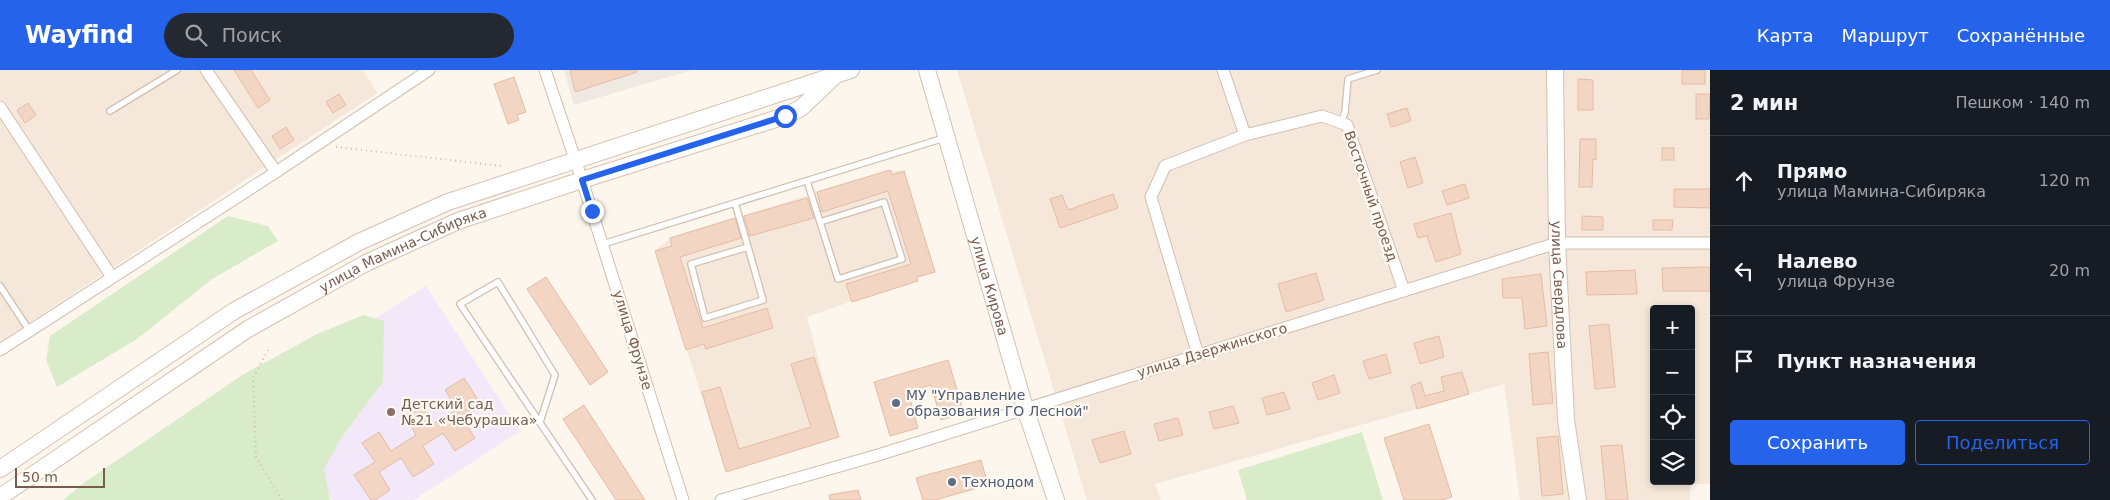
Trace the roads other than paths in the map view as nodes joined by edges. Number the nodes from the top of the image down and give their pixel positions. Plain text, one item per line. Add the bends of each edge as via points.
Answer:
1 (177, 70) edge
2 (206, 70) edge
3 (429, 70) edge
4 (545, 70) edge
5 (927, 70) edge
6 (1224, 70) edge
7 (1377, 70) edge
8 (1555, 70) edge
9 (844, 72) edge
10 (0, 107) edge
11 (110, 111) dead end
12 (1341, 123) junction
13 (1245, 136) junction
14 (947, 138) junction
15 (575, 159) junction
16 (276, 172) junction
17 (582, 180) junction
18 (807, 181) junction
19 (735, 203) junction
20 (820, 222) junction
21 (1710, 242) edge
22 (1557, 243) junction
23 (603, 244) junction
24 (748, 247) junction
25 (112, 277) junction
26 (0, 286) edge
27 (1404, 291) junction
28 (29, 330) junction
29 (0, 350) edge
30 (1198, 354) junction
31 (1025, 408) junction
32 (540, 422) junction
33 (0, 469) edge
34 (0, 497) edge
35 (592, 500) edge
36 (683, 500) edge
37 (720, 500) edge
38 (1056, 500) edge
39 (1578, 500) edge

1 - 11 lane
2 - 16 street
3 - 16 street
4 - 15 street, улица Фрунзе
5 - 14 main road, улица Кирова
6 - 13 street
7 - 12 lane via 1348,79
8 - 22 main road, улица Свердлова
9 - 15 main road, улица Мамина-Сибиряка
9 - 17 main road, улица Мамина-Сибиряка via 801,108 785,116
10 - 25 street
12 - 13 street, Восточный проезд via 1322,116
12 - 27 street, Восточный проезд via 1347,125
13 - 30 street, Восточный проезд via 1165,166 1151,197
14 - 18 lane
14 - 31 main road, улица Кирова
15 - 17 street, улица Фрунзе
15 - 33 main road, улица Мамина-Сибиряка via 448,202 359,242 234,311
16 - 25 street
17 - 23 street, улица Фрунзе
17 - 34 main road, улица Мамина-Сибиряка via 458,221 366,262 248,330
18 - 19 lane
18 - 20 lane
19 - 23 lane
19 - 24 lane
20 - 20 lane via 884,202 902,259 838,279
21 - 22 street, улица Дзержинского
22 - 27 street, улица Дзержинского
22 - 39 main road, улица Свердлова via 1566,420
23 - 36 street, улица Фрунзе
24 - 24 lane via 691,264 706,318 763,300
25 - 28 street
26 - 28 lane
27 - 30 street, улица Дзержинского
28 - 29 street
30 - 31 street, улица Дзержинского
31 - 37 street, улица Дзержинского via 878,455
31 - 38 main road, улица Кирова
32 - 32 lane via 460,304 498,282 555,375
32 - 35 lane

